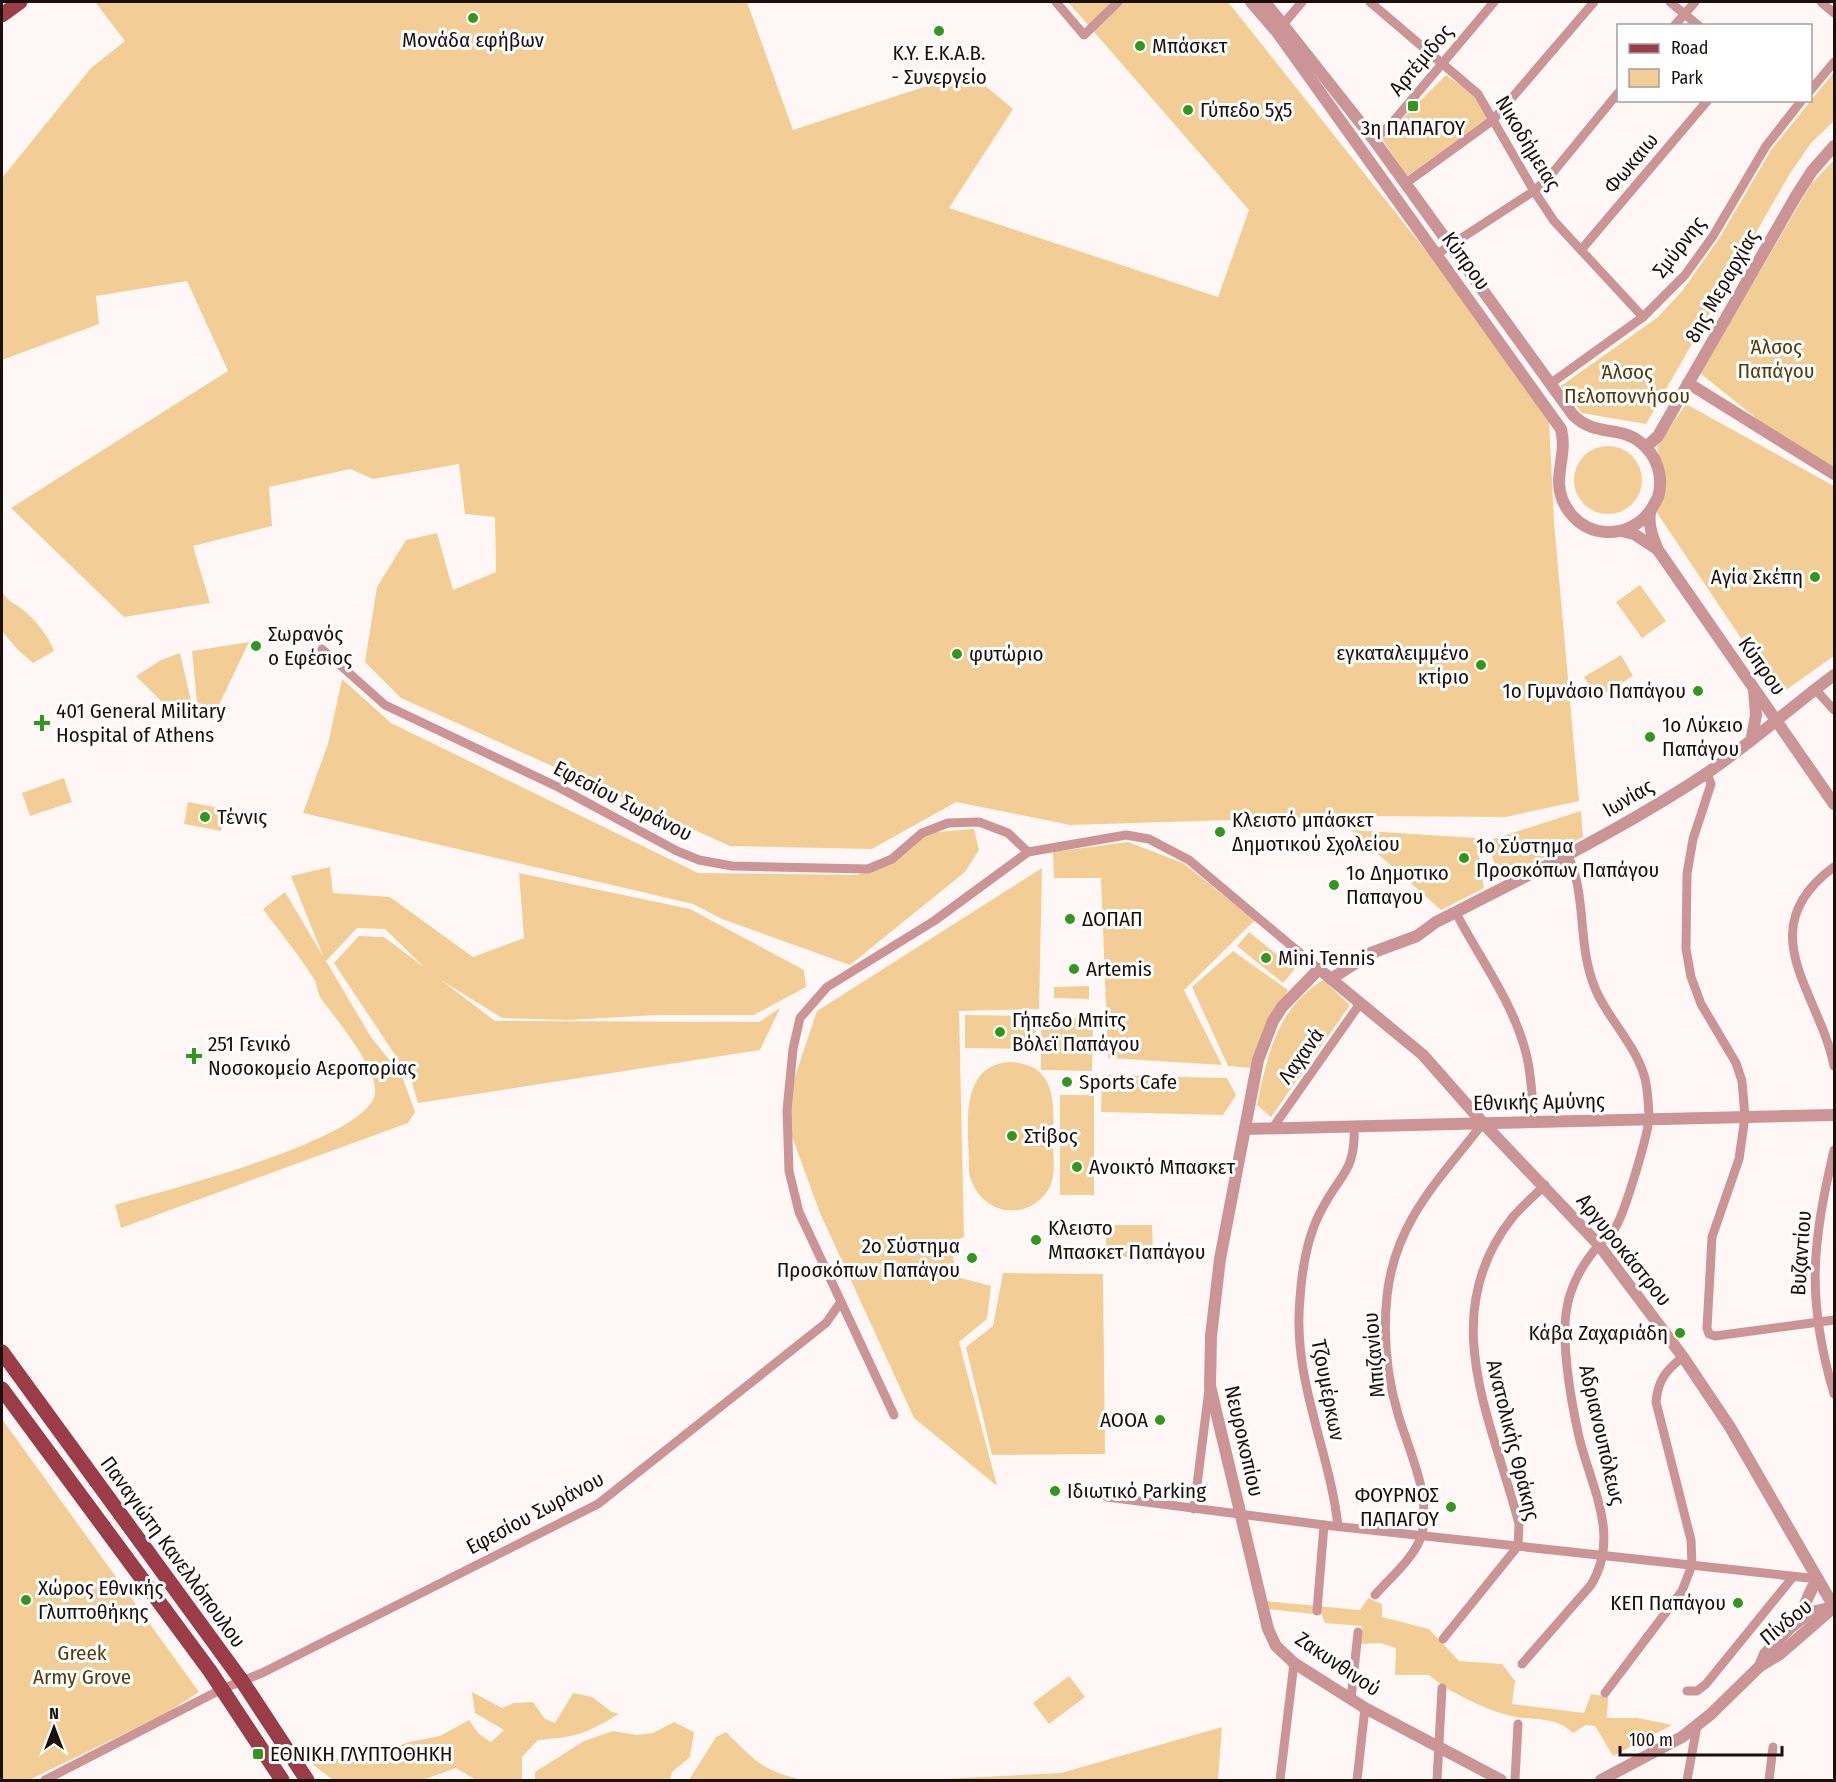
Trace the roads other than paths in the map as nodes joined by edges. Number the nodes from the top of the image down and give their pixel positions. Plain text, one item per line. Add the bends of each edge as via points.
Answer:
1 (20, 2) edge
2 (1056, 2) edge
3 (1118, 2) edge
4 (1251, 2) edge
5 (1265, 2) edge
6 (1302, 2) edge
7 (1370, 2) edge
8 (1494, 2) edge
9 (1594, 2) edge
10 (1670, 2) edge
11 (1695, 2) edge
12 (1821, 2) edge
13 (1684, 13) junction
14 (1834, 13) edge
15 (2, 15) edge
16 (1676, 24) edge
17 (1697, 24) edge
18 (1280, 28) junction
19 (1443, 62) junction
20 (1834, 62) edge
21 (1812, 89) edge
22 (1617, 94) edge
23 (1706, 102) edge
24 (1798, 102) edge
25 (1493, 120) junction
26 (1374, 140) junction
27 (1834, 146) edge
28 (1360, 150) junction
29 (1406, 183) junction
30 (1534, 191) junction
31 (1449, 246) junction
32 (1581, 250) junction
33 (1437, 254) junction
34 (1643, 317) junction
35 (1689, 383) junction
36 (1550, 384) junction
37 (1646, 447) junction
38 (1834, 474) edge
39 (1650, 511) junction
40 (1621, 531) junction
41 (1658, 550) junction
42 (322, 649) dead end
43 (1834, 675) edge
44 (1754, 689) junction
45 (1815, 689) junction
46 (1834, 710) edge
47 (1775, 719) junction
48 (1752, 737) junction
49 (1707, 773) junction
50 (1834, 804) edge
51 (1028, 852) junction
52 (1568, 856) junction
53 (1834, 867) edge
54 (1456, 913) junction
55 (1319, 969) junction
56 (1331, 979) junction
57 (1359, 1005) junction
58 (1834, 1066) edge
59 (1834, 1115) edge
60 (1745, 1117) junction
61 (1649, 1119) junction
62 (1534, 1122) junction
63 (1483, 1123) junction
64 (1354, 1126) junction
65 (1272, 1128) junction
66 (1245, 1129) junction
67 (1834, 1150) edge
68 (1545, 1185) junction
69 (1599, 1245) junction
70 (840, 1303) junction
71 (1834, 1320) edge
72 (1817, 1322) junction
73 (2, 1352) edge
74 (1683, 1357) junction
75 (1210, 1386) junction
76 (2, 1389) edge
77 (1834, 1394) edge
78 (894, 1415) dead end
79 (1107, 1497) dead end
80 (1194, 1509) junction
81 (1242, 1515) junction
82 (1324, 1525) junction
83 (1338, 1526) junction
84 (1421, 1536) junction
85 (1518, 1546) junction
86 (1604, 1556) junction
87 (1692, 1565) junction
88 (1793, 1576) junction
89 (1818, 1579) junction
90 (1375, 1595) dead end
91 (1834, 1607) edge
92 (1317, 1611) dead end
93 (1790, 1628) junction
94 (1358, 1632) dead end
95 (1443, 1639) dead end
96 (1294, 1663) junction
97 (1522, 1664) dead end
98 (1760, 1666) junction
99 (242, 1681) junction
100 (1442, 1688) dead end
101 (222, 1689) junction
102 (1687, 1691) dead end
103 (1605, 1693) dead end
104 (1351, 1699) junction
105 (1365, 1708) junction
106 (1518, 1724) dead end
107 (1697, 1726) junction
108 (1773, 1747) dead end
109 (1440, 1749) junction
110 (45, 1780) edge
111 (282, 1780) edge
112 (307, 1780) edge
113 (1280, 1780) edge
114 (1357, 1780) edge
115 (1437, 1780) edge
116 (1499, 1780) edge
117 (1515, 1780) edge
118 (1601, 1780) edge
119 (1687, 1780) edge
120 (1769, 1780) edge

1 - 15 main road
2 - 3 street via 1084,35
4 - 18 street, Κύπρου
5 - 18 street, Κύπρου
6 - 18 street
7 - 19 street, Νικοδήμειας
8 - 19 street, Αρτέμιδος
9 - 25 street
10 - 13 street
11 - 13 street
12 - 14 street
13 - 16 street
13 - 17 street
18 - 26 street, Κύπρου
18 - 28 street, Κύπρου
19 - 25 street, Νικοδήμειας via 1478,94
19 - 26 street, Αρτέμιδος
20 - 21 street
22 - 30 street
23 - 32 street, Φωκαιω
24 - 34 street, Σμύρνης via 1685,275
25 - 29 street
25 - 30 street, Νικοδήμειας
26 - 28 street
26 - 29 street, Κύπρου
27 - 35 street, 8ης Μεραρχίας via 1796,196
28 - 33 street, Κύπρου
29 - 31 street, Κύπρου
30 - 31 street
30 - 32 street, Νικοδήμειας via 1554,221
31 - 33 street
31 - 36 street, Κύπρου
32 - 34 street, Νικοδήμειας
33 - 40 street, Κύπρου via 1561,429 1564,452 1559,484 1569,512 1593,529
34 - 36 street, Σμύρνης
35 - 37 street, 8ης Μεραρχίας via 1658,436
35 - 38 street
36 - 37 street, Κύπρου via 1587,427 1624,434
37 - 39 street, Κύπρου via 1657,464 1660,482 1657,500
39 - 40 street via 1640,522
39 - 41 street, Κύπρου
40 - 41 street, Κύπρου via 1634,534
41 - 44 street, Κύπρου
42 - 51 street, Εφεσίου Σωράνου via 385,705 560,788 699,860 732,866 868,869 892,859 922,833 948,823 979,822 1008,833
43 - 45 street, Ιωνίας
44 - 47 street, Κύπρου
44 - 48 street
45 - 46 street
45 - 47 street, Ιωνίας
47 - 48 street, Ιωνίας
47 - 50 street, Κύπρου
48 - 49 street, Ιωνίας
49 - 52 street, Ιωνίας
49 - 60 street via 1711,784 1693,839 1687,874 1686,949 1701,1004 1736,1063
51 - 55 street via 1111,837 1149,839 1189,860
51 - 70 street via 934,921 827,987 800,1018 787,1110 789,1171 799,1212
52 - 54 street, Ιωνίας
52 - 61 street, Αδριανουπόλεως via 1576,871 1581,927 1592,979 1601,1004 1644,1074
53 - 58 street via 1813,885 1800,906 1793,931 1801,980 1832,1052
54 - 56 street, Ιωνίας via 1417,936 1371,952
54 - 62 street via 1499,986 1526,1051
55 - 56 street, Αργυροκάστρου
55 - 66 street, Νευροκοπίου via 1293,993 1273,1022 1258,1060
56 - 57 street, Αργυροκάστρου
57 - 63 street, Αργυροκάστρου via 1424,1056
57 - 65 street, Λαχανά
59 - 60 street, Εθνικής Αμύνης
60 - 61 street, Εθνικής Αμύνης
60 - 72 street via 1739,1160 1712,1237 1709,1334
61 - 62 street, Εθνικής Αμύνης
61 - 69 street, Αδριανουπόλεως via 1616,1226
62 - 63 street, Εθνικής Αμύνης
63 - 64 street, Εθνικής Αμύνης
63 - 68 street, Αργυροκάστρου
63 - 84 street, Μπιζανίου via 1432,1185 1412,1218 1388,1295 1389,1374 1422,1491
64 - 65 street, Εθνικής Αμύνης
64 - 83 street, Τζουμέρκων via 1352,1160 1321,1210 1306,1257 1298,1332 1300,1368 1335,1499
65 - 66 street, Εθνικής Αμύνης
66 - 75 street, Νευροκοπίου via 1220,1259 1210,1336
67 - 72 street, Βυζαντίου via 1817,1232
68 - 69 street, Αργυροκάστρου
68 - 85 street, Ανατολικής Θράκης via 1513,1217 1493,1246 1479,1278 1473,1312 1472,1347 1477,1381 1519,1524
69 - 74 street, Αργυροκάστρου
69 - 86 street, Αδριανουπόλεως via 1583,1264 1572,1287 1564,1346 1580,1439 1606,1530
70 - 78 street
70 - 99 street, Εφεσίου Σωράνου via 826,1323 598,1504
71 - 72 street
72 - 77 street, Βυζαντίου
73 - 99 main road, Παναγιώτη Κανελλόπουλου
74 - 87 street via 1666,1370 1657,1386 1656,1402 1691,1540
74 - 89 street, Αργυροκάστρου via 1730,1427
75 - 80 street
75 - 81 street, Νευροκοπίου
76 - 101 main road, Παναγιώτη Κανελλόπουλου
79 - 80 street
80 - 81 street
81 - 82 street
81 - 96 street, Ζακυνθινού via 1268,1629 1276,1646
82 - 83 street
82 - 92 street
83 - 84 street
84 - 85 street
84 - 90 street
85 - 86 street
85 - 95 street
86 - 87 street
86 - 97 street via 1591,1585
87 - 88 street
87 - 103 street via 1682,1590
88 - 89 street
88 - 102 street via 1707,1684 1697,1691
89 - 91 street, Αργυροκάστρου
89 - 93 street
91 - 93 street, Πίνδου via 1811,1612
91 - 98 street, Πίνδου via 1780,1654
93 - 98 street, Πίνδου via 1765,1654
94 - 104 street
96 - 104 street, Ζακυνθινού
96 - 113 street
98 - 107 street, Πίνδου
99 - 101 street, Εφεσίου Σωράνου
99 - 112 main road, Παναγιώτη Κανελλόπουλου
100 - 109 street
101 - 110 street, Εφεσίου Σωράνου
101 - 111 main road, Παναγιώτη Κανελλόπουλου
104 - 105 street, Ζακυνθινού
105 - 109 street, Ζακυνθινού
105 - 114 street
106 - 117 street
107 - 118 street, Πίνδου
107 - 119 street
108 - 120 street
109 - 115 street
109 - 116 street, Ζακυνθινού

